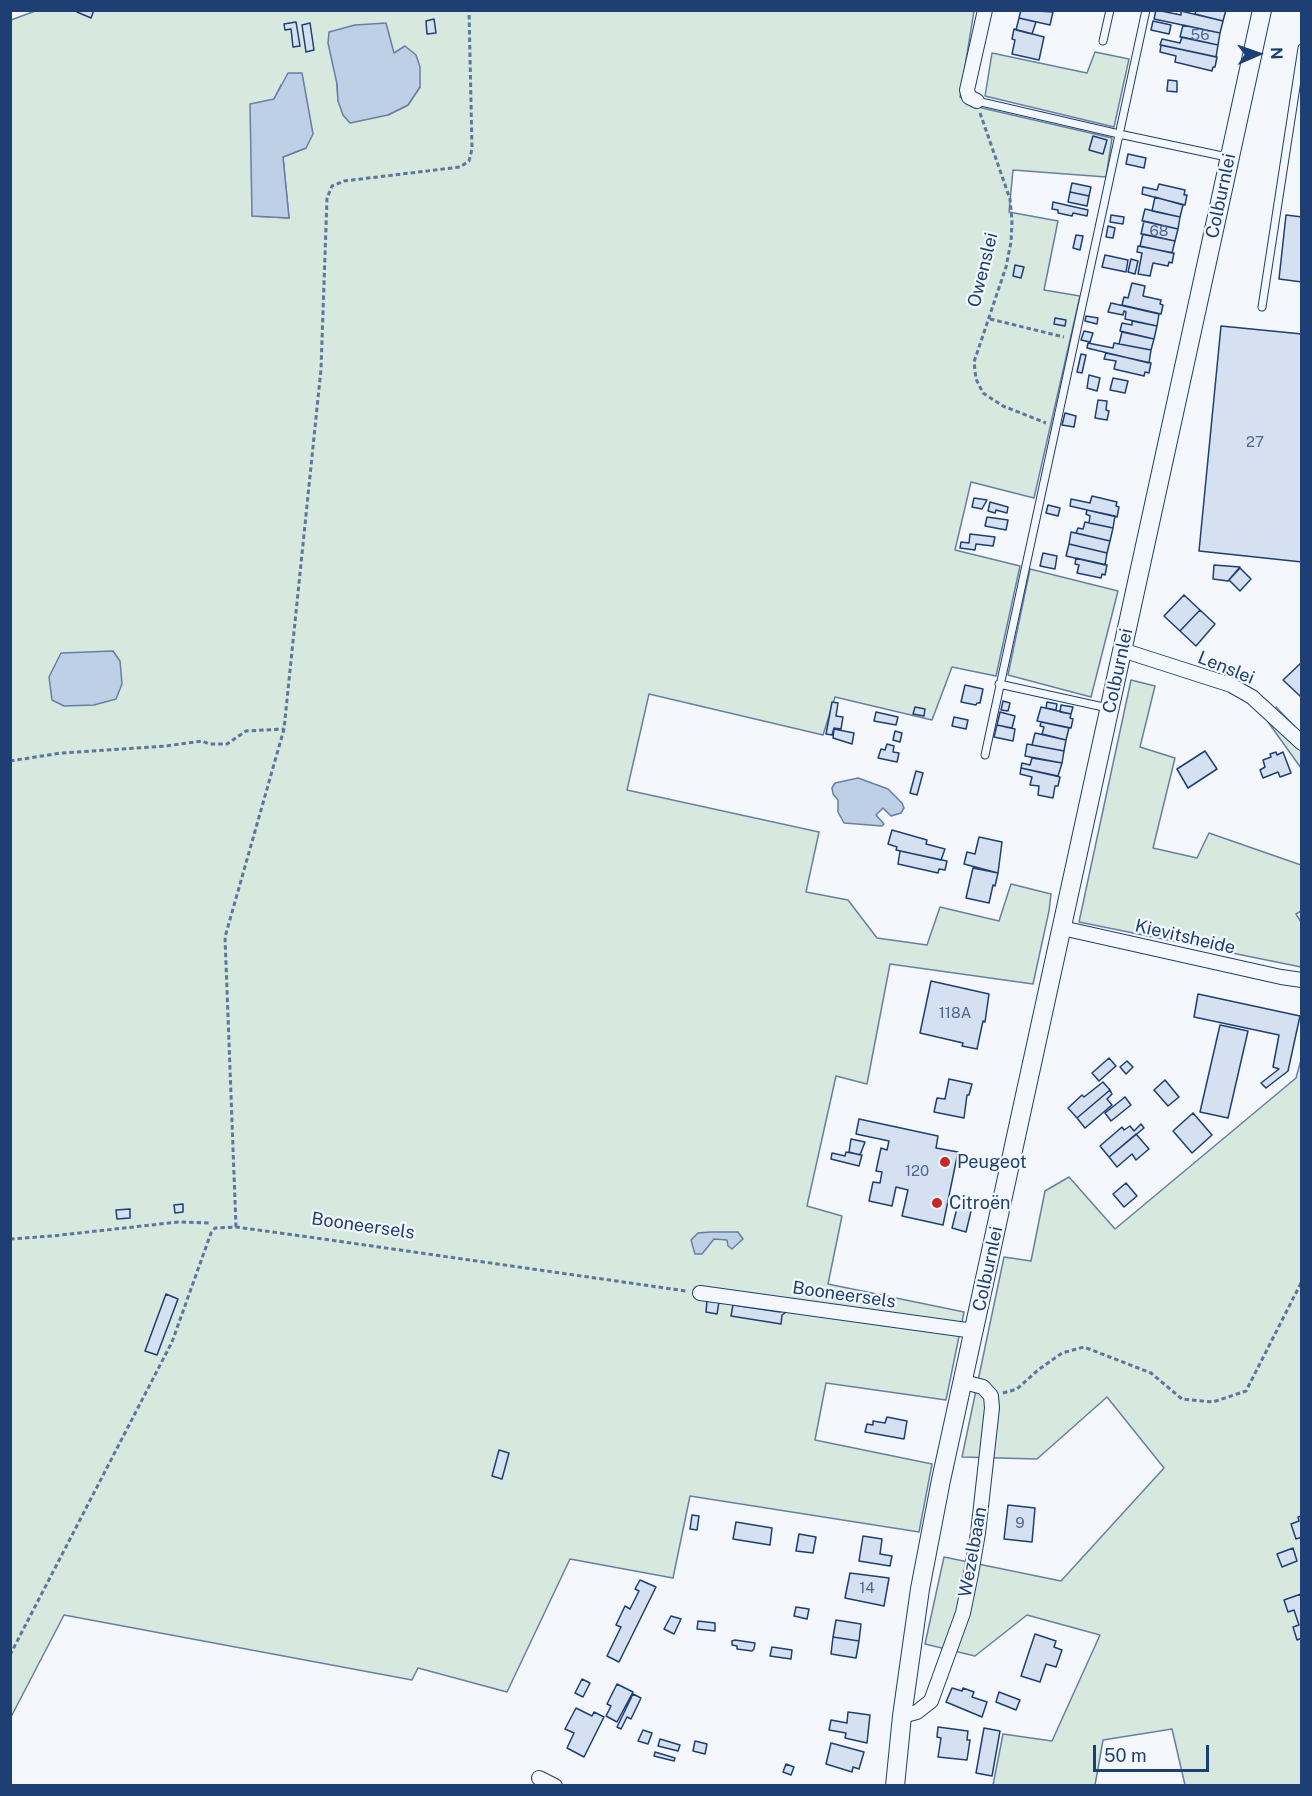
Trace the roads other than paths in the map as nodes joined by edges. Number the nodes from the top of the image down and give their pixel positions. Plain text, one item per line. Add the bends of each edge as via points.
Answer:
1 (985, 10) edge
2 (1110, 10) edge
3 (1146, 10) edge
4 (1262, 10) edge
5 (1103, 41) dead end
6 (1302, 48) edge
7 (977, 101) joint
8 (1119, 134) junction
9 (1230, 157) junction
10 (1262, 307) dead end
11 (1122, 650) junction
12 (999, 684) junction
13 (1110, 709) junction
14 (1302, 743) edge
15 (985, 755) dead end
16 (1062, 928) junction
17 (1302, 980) edge
18 (700, 1293) road end
19 (974, 1331) junction
20 (964, 1382) junction
21 (902, 1716) junction
22 (539, 1778) dead end
23 (555, 1785) edge
24 (896, 1785) edge

1 - 7 street via 967,90 969,97
2 - 5 lane
3 - 8 lane
4 - 9 street, Colburnlei
6 - 10 lane
7 - 8 lane
8 - 9 lane
8 - 12 lane
9 - 11 street, Colburnlei
11 - 13 street, Colburnlei
11 - 14 street, Lenslei via 1231,685 1252,697
12 - 13 lane
12 - 15 lane
13 - 16 street, Colburnlei
16 - 17 street, Kievitsheide
16 - 19 street, Colburnlei
18 - 19 street, Booneersels
19 - 20 street
20 - 21 street via 920,1589
20 - 21 street, Wezelbaan via 983,1387 991,1396 978,1533 963,1613 931,1701 917,1712
21 - 24 street
22 - 23 street

